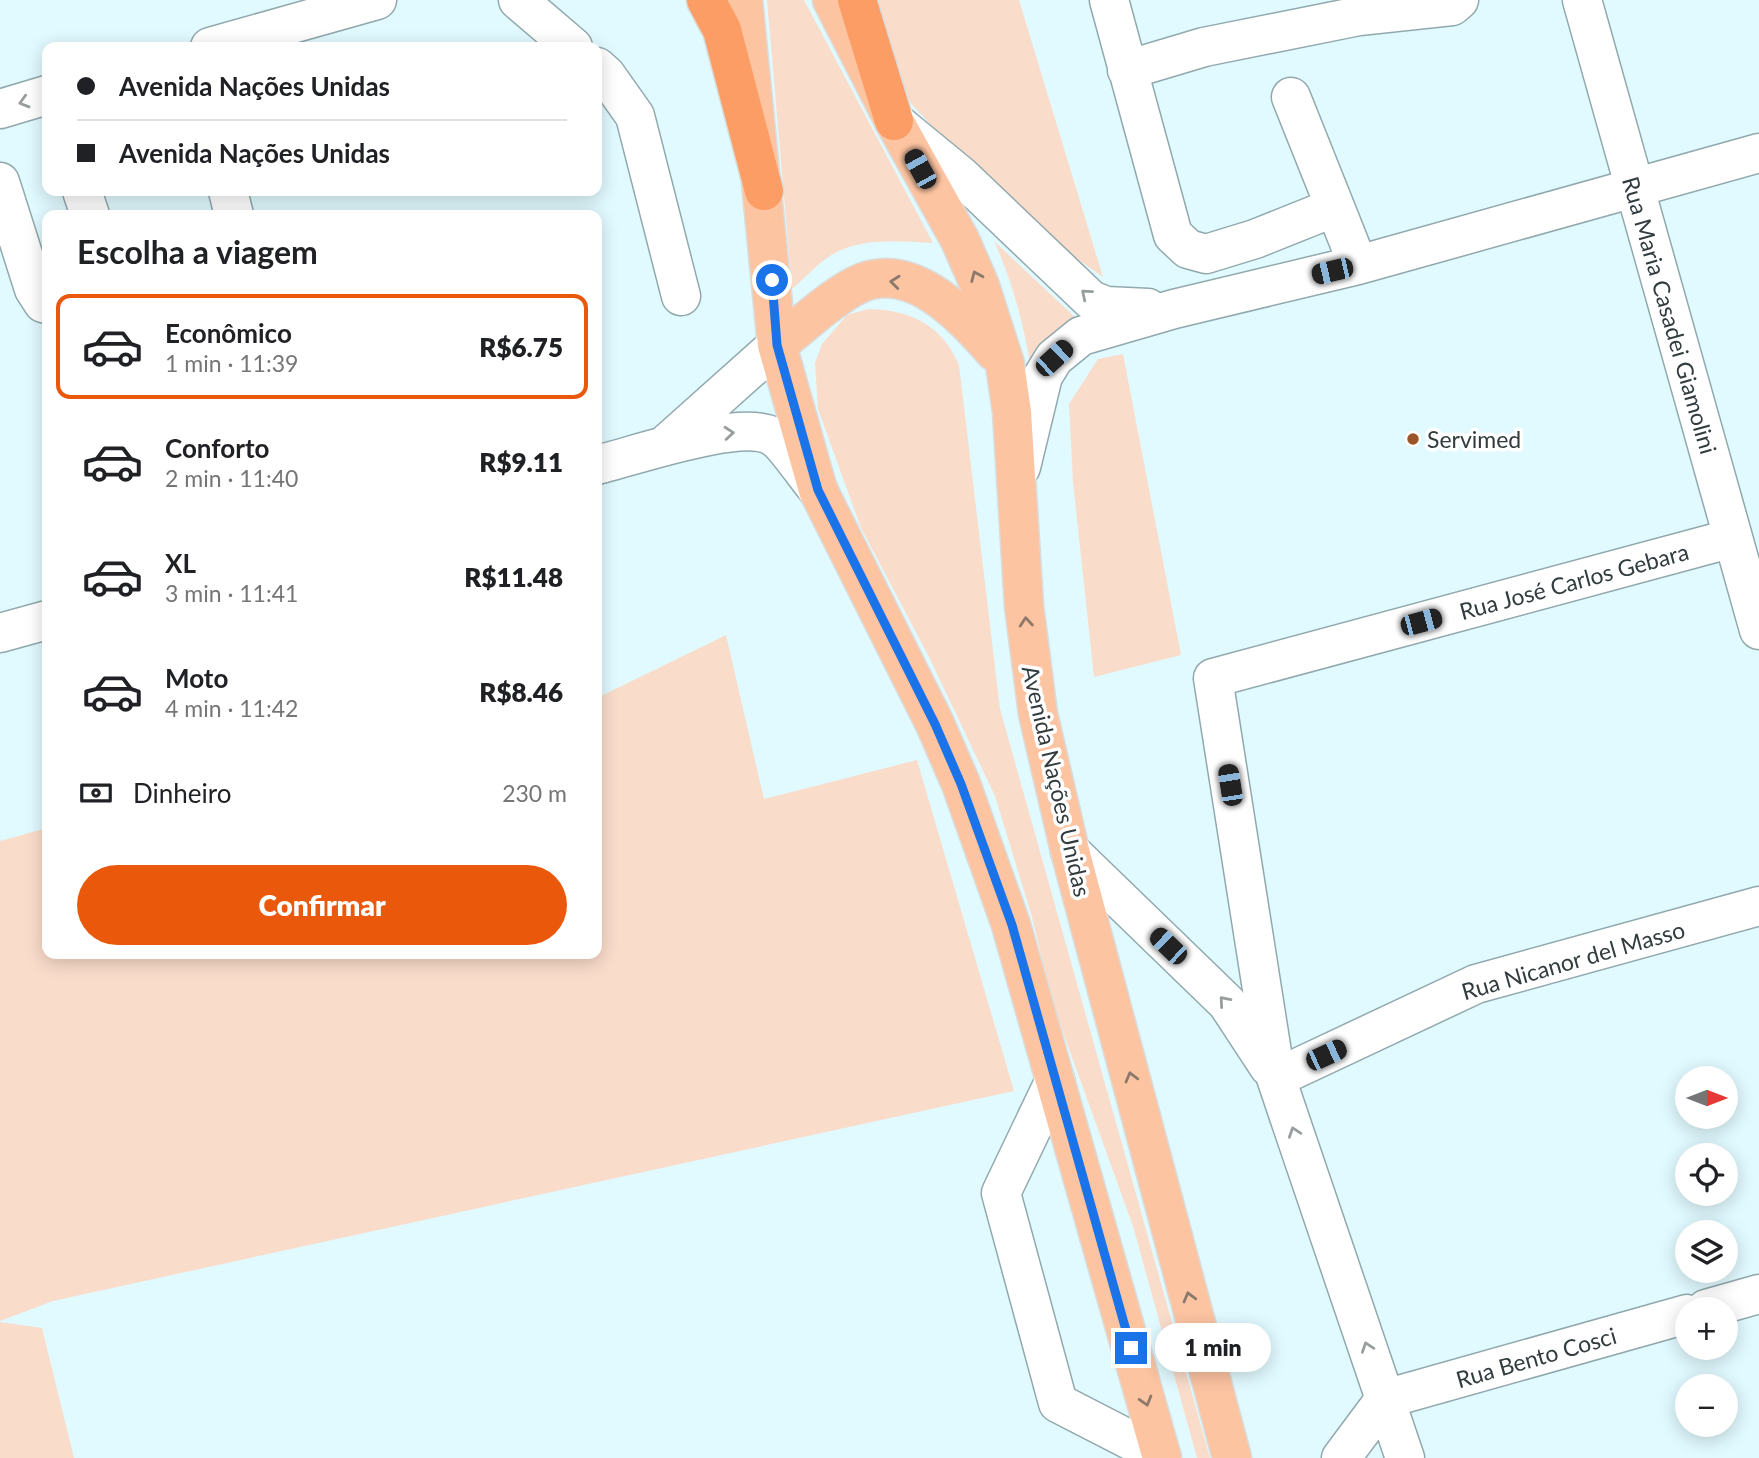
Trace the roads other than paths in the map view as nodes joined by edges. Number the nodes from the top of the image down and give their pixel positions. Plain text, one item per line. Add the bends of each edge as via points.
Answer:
1 (377, 0) edge
2 (518, 0) edge
3 (706, 0) edge
4 (743, 0) edge
5 (832, 0) edge
6 (857, 0) edge
7 (1109, 0) edge
8 (1459, 0) edge
9 (1582, 0) edge
10 (228, 42) edge
11 (567, 42) edge
12 (1127, 70) junction
13 (602, 71) edge
14 (42, 96) edge
15 (1291, 97) dead end
16 (0, 109) edge
17 (894, 121) junction
18 (1759, 153) edge
19 (0, 182) edge
20 (1633, 188) junction
21 (764, 191) junction
22 (1335, 208) junction
23 (1358, 265) junction
24 (681, 296) dead end
25 (42, 301) edge
26 (1174, 309) junction
27 (777, 345) junction
28 (1005, 364) junction
29 (663, 448) junction
30 (602, 465) edge
31 (1016, 486) junction
32 (818, 490) junction
33 (1733, 538) junction
34 (42, 621) edge
35 (1759, 630) edge
36 (0, 634) edge
37 (1070, 851) junction
38 (1759, 906) edge
39 (1276, 1078) junction
40 (1055, 1080) junction
41 (1759, 1294) edge
42 (1738, 1300) edge
43 (1675, 1317) edge
44 (1385, 1399) junction
45 (1162, 1457) edge
46 (1232, 1458) edge
47 (1341, 1458) edge
48 (1405, 1458) edge

1 - 10 street
2 - 11 street
3 - 21 highway via 722,30
4 - 21 main road
5 - 17 main road, Avenida Nações Unidas
6 - 17 highway
7 - 12 street
8 - 12 street via 1452,6 1359,16 1204,47
9 - 20 street, Rua Maria Casadei Giamolini
12 - 22 street via 1173,235 1188,250 1206,254
13 - 24 street via 635,116
14 -> 16 street
15 - 22 street
26 -> 17 street via 1106,306 1091,300 961,176
28 -> 17 main road, Avenida Nações Unidas via 960,240
18 - 20 street
19 - 25 street
20 - 23 street
20 - 33 street, Rua Maria Casadei Giamolini
21 - 27 main road
22 - 23 street
23 - 26 street
26 - 31 street via 1081,336 1054,358 1036,397
28 -> 27 main road via 960,313 937,296 899,280 856,285
27 - 29 street
27 - 32 main road
28 - 31 main road, Avenida Nações Unidas
29 - 30 street
29 -> 32 street via 721,433 774,436
37 -> 31 main road, Avenida Nações Unidas via 1030,664
32 - 40 main road via 961,784 1012,925
33 - 35 street, Rua Maria Casadei Giamolini
33 - 39 street, Rua José Carlos Gebara via 1213,678
34 - 36 street
39 -> 37 street via 1227,1003
46 -> 37 main road, Avenida Nações Unidas
38 - 39 street, Rua Nicanor del Masso via 1476,984
44 -> 39 street
40 -> 45 main road
40 - 45 street via 1001,1193 1058,1404
41 - 42 street
43 - 44 street, Rua Bento Cosci
44 - 47 street
44 - 48 street

